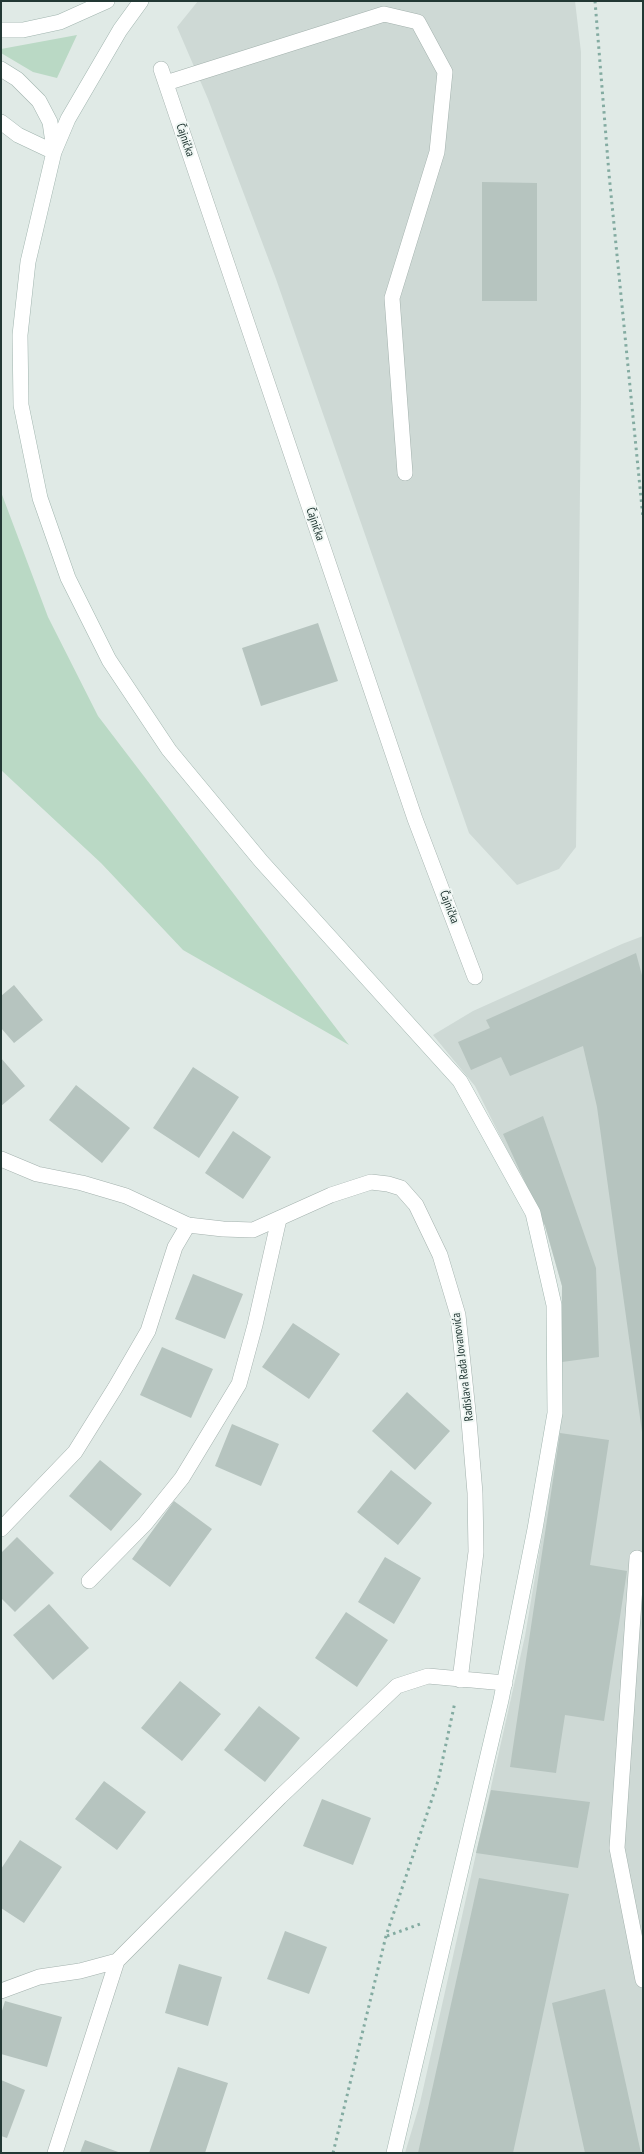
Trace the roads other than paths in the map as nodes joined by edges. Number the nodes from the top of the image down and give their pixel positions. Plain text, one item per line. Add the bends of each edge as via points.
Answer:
1 (107, 1) edge
2 (141, 1) edge
3 (1, 30) edge
4 (161, 68) dead end
5 (1, 69) edge
6 (166, 83) junction
7 (1, 122) edge
8 (54, 152) junction
9 (405, 473) dead end
10 (476, 978) dead end
11 (1, 1159) edge
12 (279, 1219) junction
13 (188, 1225) junction
14 (1, 1529) edge
15 (637, 1558) dead end
16 (89, 1581) dead end
17 (460, 1680) junction
18 (505, 1683) junction
19 (117, 1961) junction
20 (643, 1980) edge
21 (1, 1991) edge
22 (55, 2153) edge
23 (394, 2153) edge

1 - 3 main road via 60,22 24,30
2 - 8 main road via 86,86
4 - 6 main road, Čajnička
5 - 8 main road via 17,79 39,101 50,122
6 - 9 main road via 384,14 418,22 445,72 437,152 392,298
6 - 10 main road, Čajnička via 416,820
7 - 8 main road via 18,135
8 - 18 main road via 28,262 20,335 21,405 40,498 68,578 108,660 169,750 261,861 460,1081 532,1213 554,1305 555,1413
11 - 13 main road, Radislava Rada Jovanovića via 37,1174 126,1196
12 - 13 main road, Radislava Rada Jovanovića via 253,1230
12 - 16 main road via 239,1384 182,1478 145,1524
12 - 17 main road, Radislava Rada Jovanovića via 331,1195 370,1182 388,1184 400,1188 416,1205 440,1254 458,1315 475,1493 476,1552
13 - 14 main road via 176,1247 148,1331 115,1388 74,1452
15 - 20 main road via 617,1848
17 - 18 main road
17 - 19 main road via 428,1676 397,1686 280,1797
18 - 23 main road
19 - 21 main road via 39,1977
19 - 22 main road

